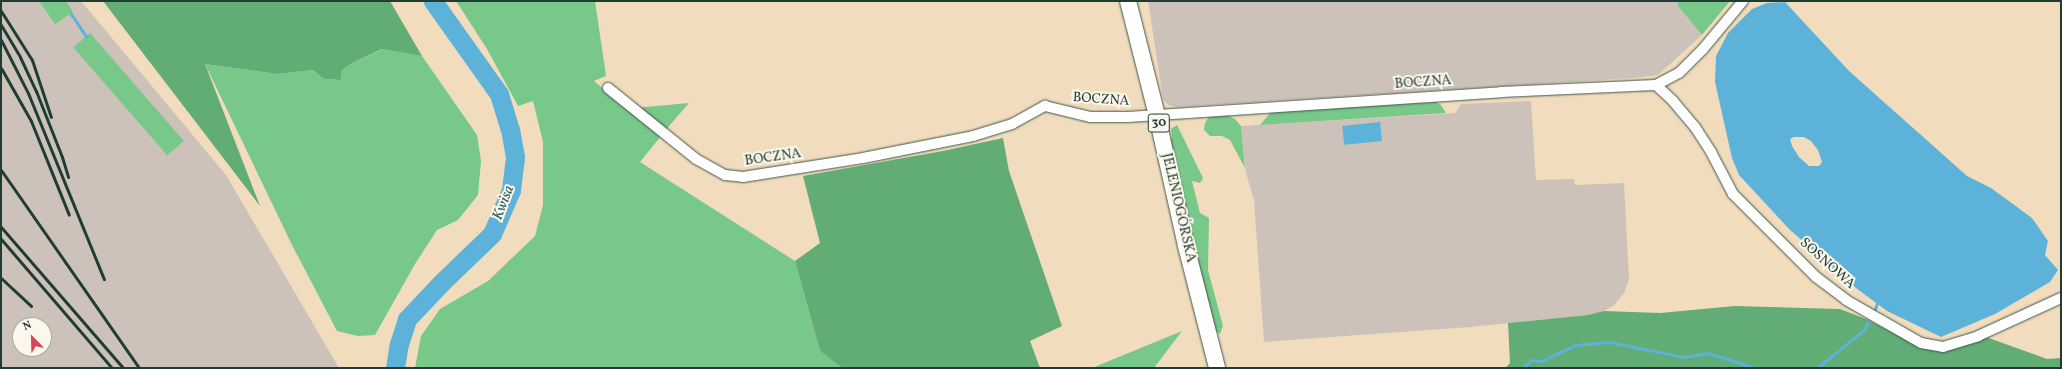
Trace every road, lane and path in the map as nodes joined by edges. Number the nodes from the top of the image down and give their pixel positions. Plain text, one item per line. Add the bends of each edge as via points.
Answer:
1 (1128, 1) edge
2 (1743, 1) edge
3 (1656, 85) junction
4 (608, 88) dead end
5 (1157, 116) junction
6 (2061, 298) edge
7 (1217, 368) edge

1 - 5 main road, JELENIOGÓRSKA / 30
2 - 3 street via 1679,73
3 - 5 street, BOCZNA via 1501,92
3 - 6 street, SOSNOWA via 1695,127 1733,194 1816,277 1846,300 1921,343 1943,347 1978,336
4 - 5 street, BOCZNA via 696,159 725,175 734,177 841,162 973,136 1012,124 1045,106 1090,116
5 - 7 main road, JELENIOGÓRSKA / 30

